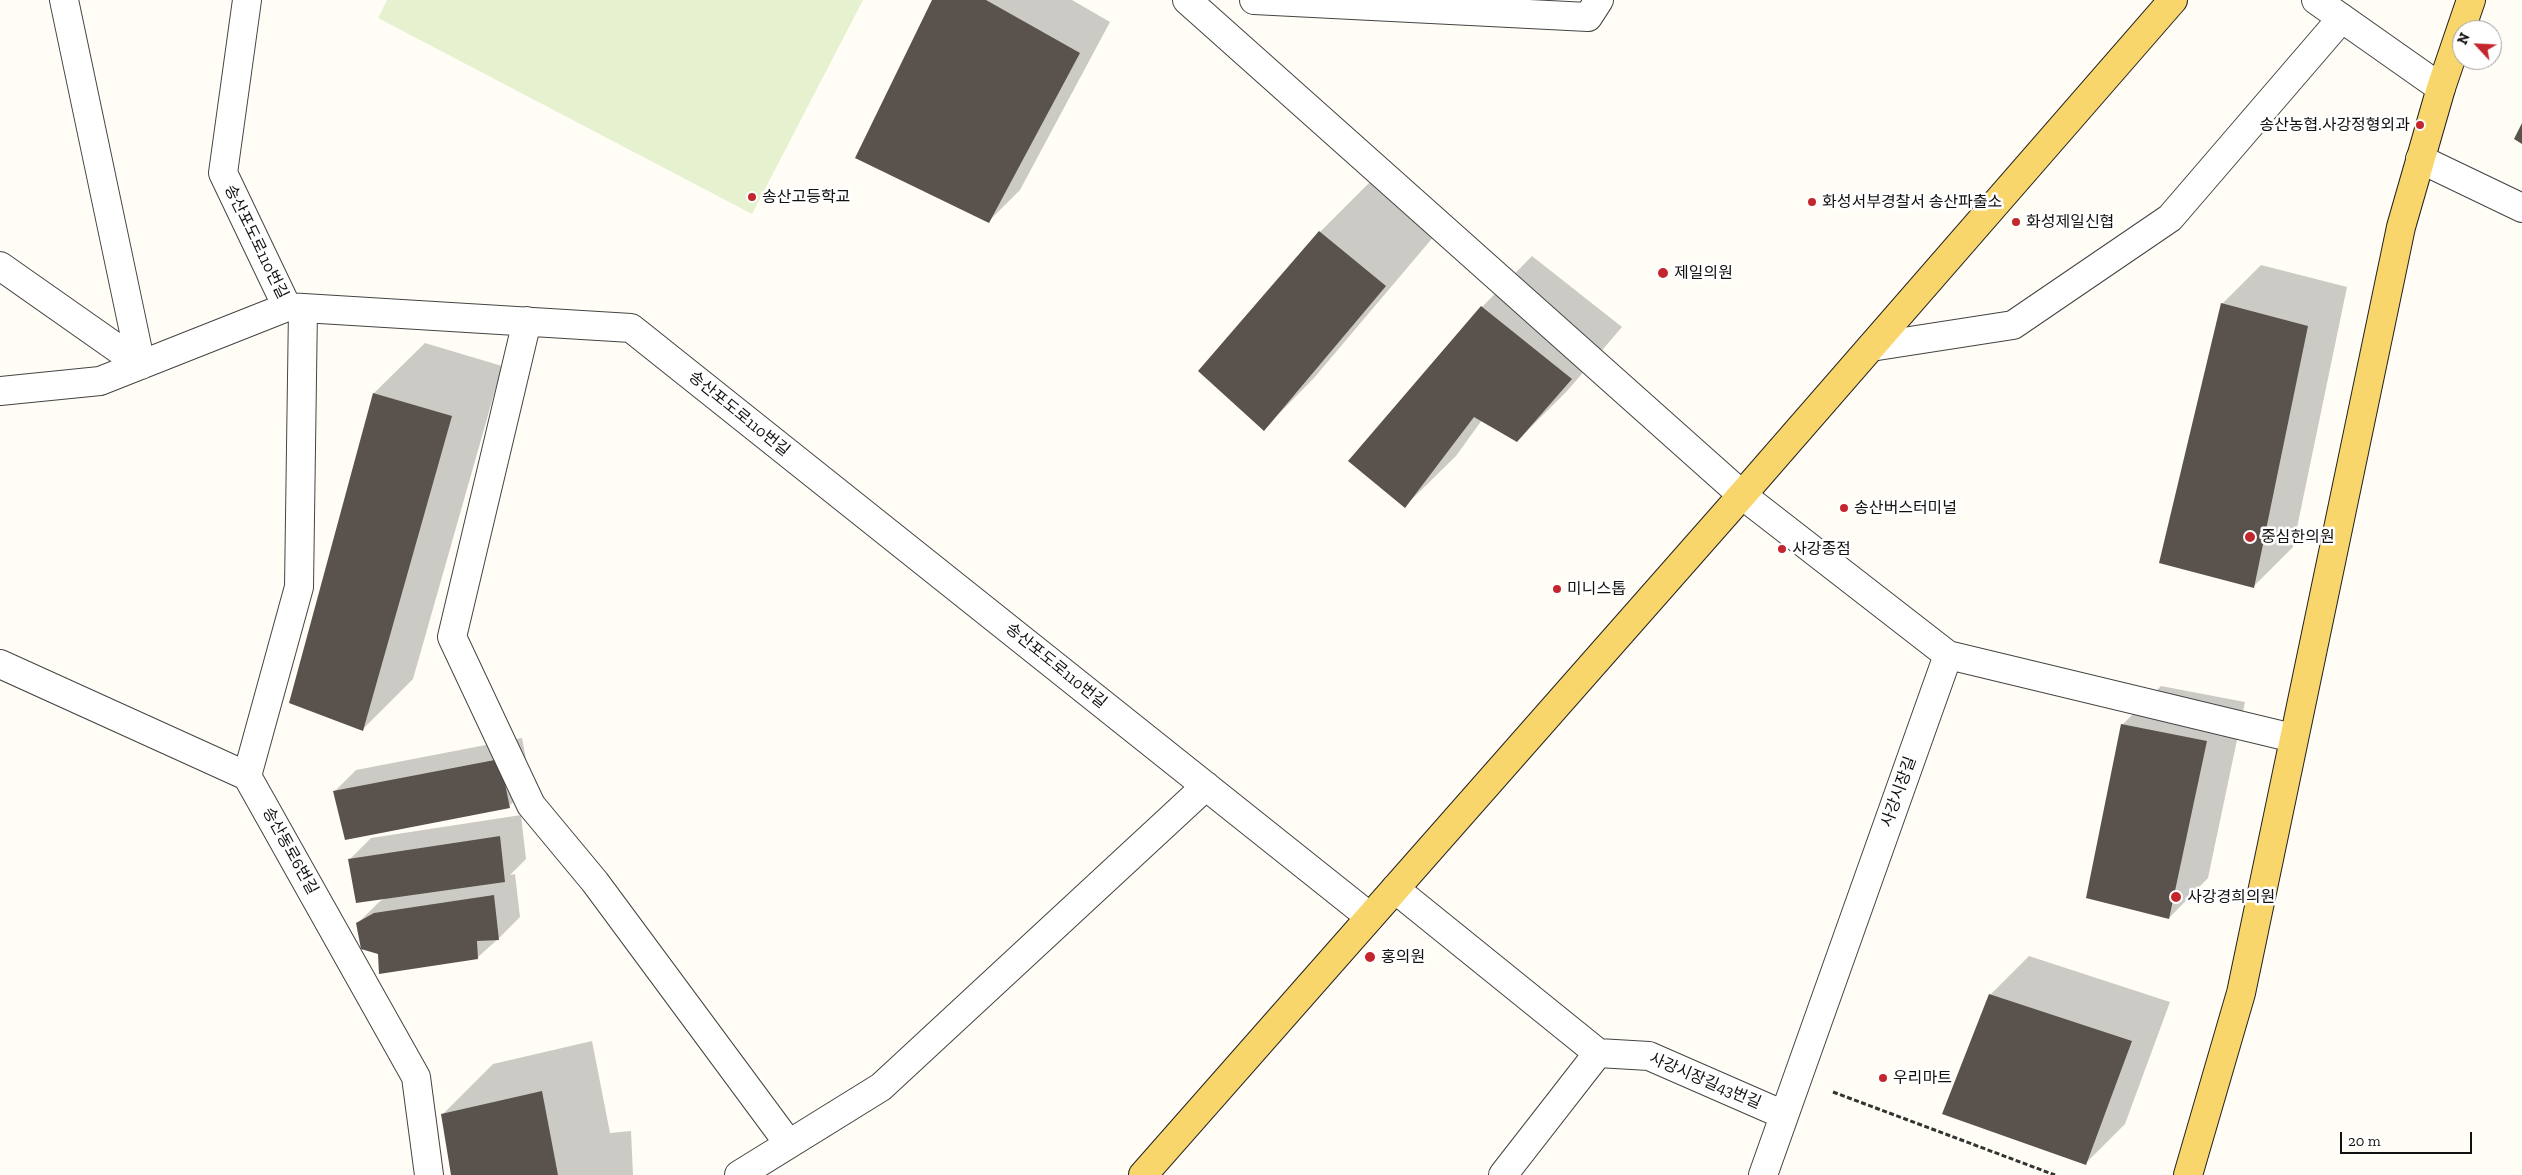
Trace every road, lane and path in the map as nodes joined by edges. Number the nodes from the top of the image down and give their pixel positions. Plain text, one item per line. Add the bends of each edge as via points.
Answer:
1 (64, 0) edge
2 (247, 0) edge
3 (1188, 0) edge
4 (1254, 0) edge
5 (1599, 0) edge
6 (2173, 0) edge
7 (2316, 0) edge
8 (2472, 0) edge
9 (2342, 18) junction
10 (2441, 88) junction
11 (2420, 159) junction
12 (2522, 208) edge
13 (0, 266) edge
14 (295, 307) junction
15 (527, 321) junction
16 (1871, 347) junction
17 (141, 365) junction
18 (0, 391) edge
19 (1742, 495) junction
20 (1948, 655) junction
21 (0, 664) edge
22 (2293, 738) junction
23 (247, 776) junction
24 (1206, 786) junction
25 (1395, 889) junction
26 (1370, 917) junction
27 (1598, 1053) junction
28 (1797, 1079) junction
29 (1784, 1115) junction
30 (789, 1144) junction
31 (429, 1175) edge
32 (739, 1175) edge
33 (1143, 1175) edge
34 (1503, 1175) edge
35 (1763, 1175) edge
36 (2055, 1175) edge
37 (2188, 1175) edge

1 - 17 street
2 - 14 street, 송산포도로110번길 via 223,173
3 - 19 street
4 - 5 street via 1588,17
6 - 16 main road
7 - 9 street
8 - 10 main road
9 - 10 street
9 - 16 street via 2170,218 2013,325
10 - 11 main road
11 - 12 street
11 - 22 main road via 2401,227
13 - 17 street
14 - 15 street, 송산포도로110번길
14 - 17 street
14 - 23 street via 299,587
15 - 24 street, 송산포도로110번길 via 631,328
15 - 30 street via 452,637 531,805 595,882
16 - 19 main road
17 - 18 street via 100,381
19 - 20 street
19 - 25 main road
20 - 22 street
20 - 28 street, 사강시장길
21 - 23 street
22 - 37 main road via 2241,993
23 - 31 street, 송산동로6번길 via 416,1077
24 - 26 street, 송산포도로110번길
24 - 30 street via 881,1087
25 - 26 main road
25 - 27 street
26 - 33 main road
27 - 29 street, 사강시장길43번길 via 1649,1056
27 - 34 street
28 - 29 street, 사강시장길
28 - 36 path
29 - 35 street, 사강시장길
30 - 32 street

